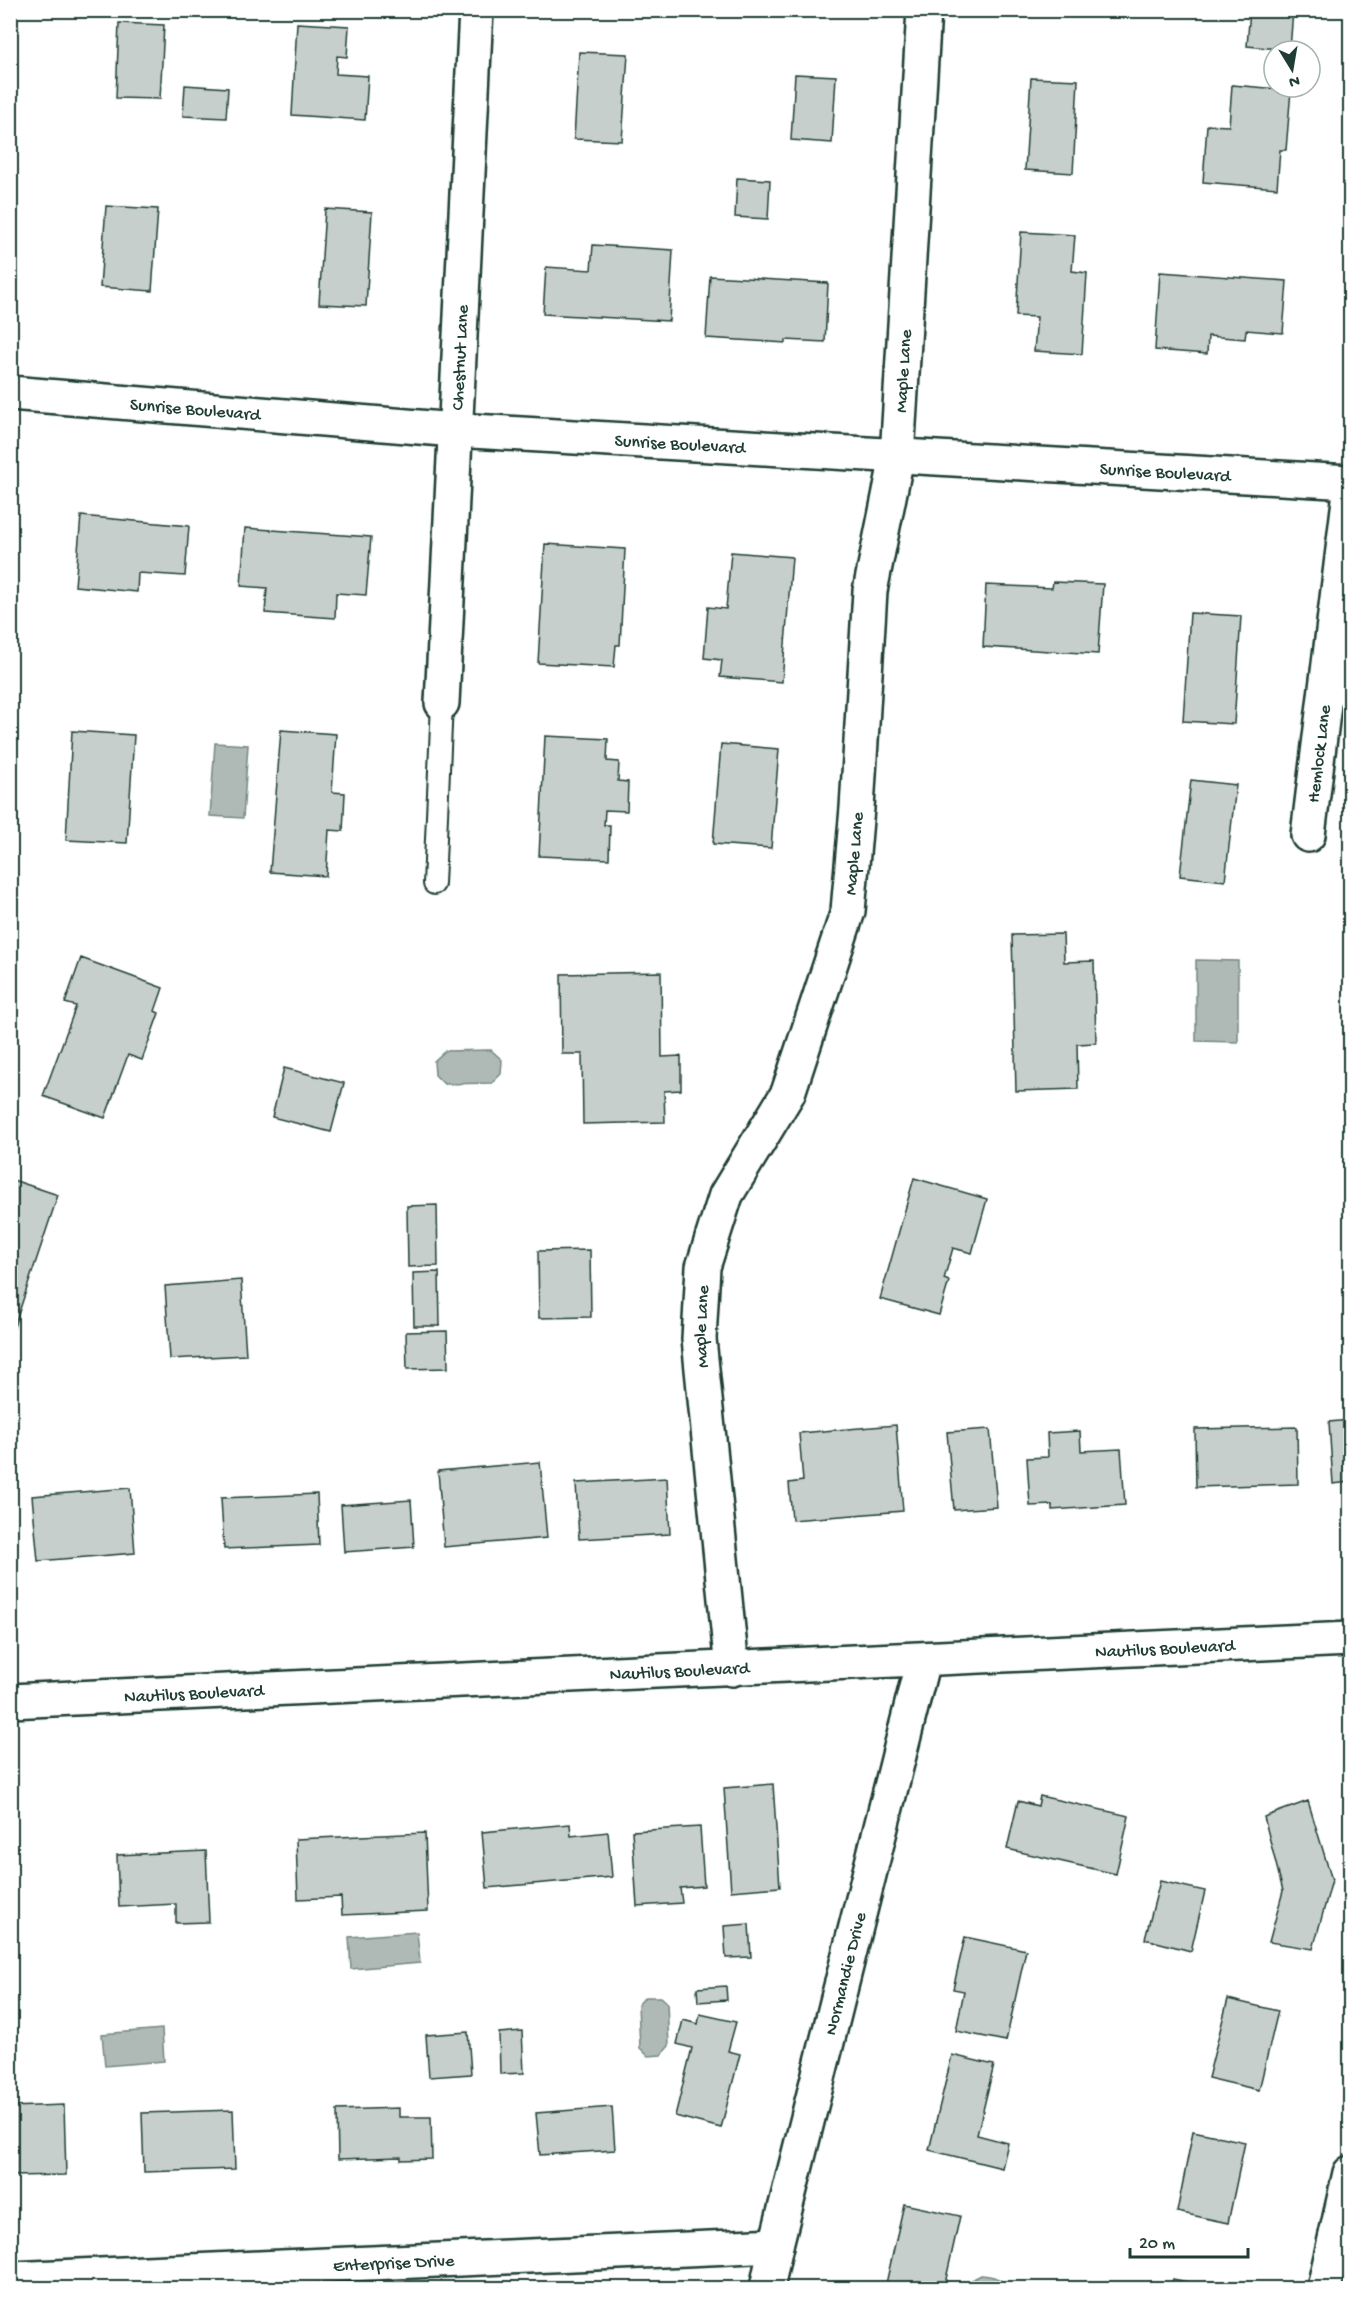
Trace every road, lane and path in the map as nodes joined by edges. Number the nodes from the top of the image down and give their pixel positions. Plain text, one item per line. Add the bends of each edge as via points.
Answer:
1 (476, 10) edge
2 (924, 10) edge
3 (10, 393) edge
4 (455, 430) junction
5 (897, 457) junction
6 (1350, 482) edge
7 (1350, 492) edge
8 (442, 703) joint
9 (1308, 836) dead end
10 (434, 884) dead end
11 (1350, 1639) edge
12 (923, 1660) junction
13 (732, 1668) junction
14 (10, 1701) edge
15 (1350, 2173) edge
16 (776, 2245) junction
17 (10, 2278) edge
18 (767, 2289) edge
19 (1324, 2289) edge

1 - 4 street, Chestnut Lane
2 - 5 street, Maple Lane
3 - 4 street, Sunrise Boulevard
4 - 5 street, Sunrise Boulevard
4 - 8 street, Chestnut Lane
5 - 6 street, Sunrise Boulevard
5 - 13 street, Maple Lane via 870,591 848,911 788,1093 726,1195 703,1267 699,1339
7 - 9 street, Hemlock Lane
8 - 10 lane
11 - 12 street, Nautilus Boulevard
12 - 13 street, Nautilus Boulevard
12 - 16 street, Normandie Drive
13 - 14 street, Nautilus Boulevard
15 - 19 street
16 - 17 street, Enterprise Drive
16 - 18 street, Normandie Drive

